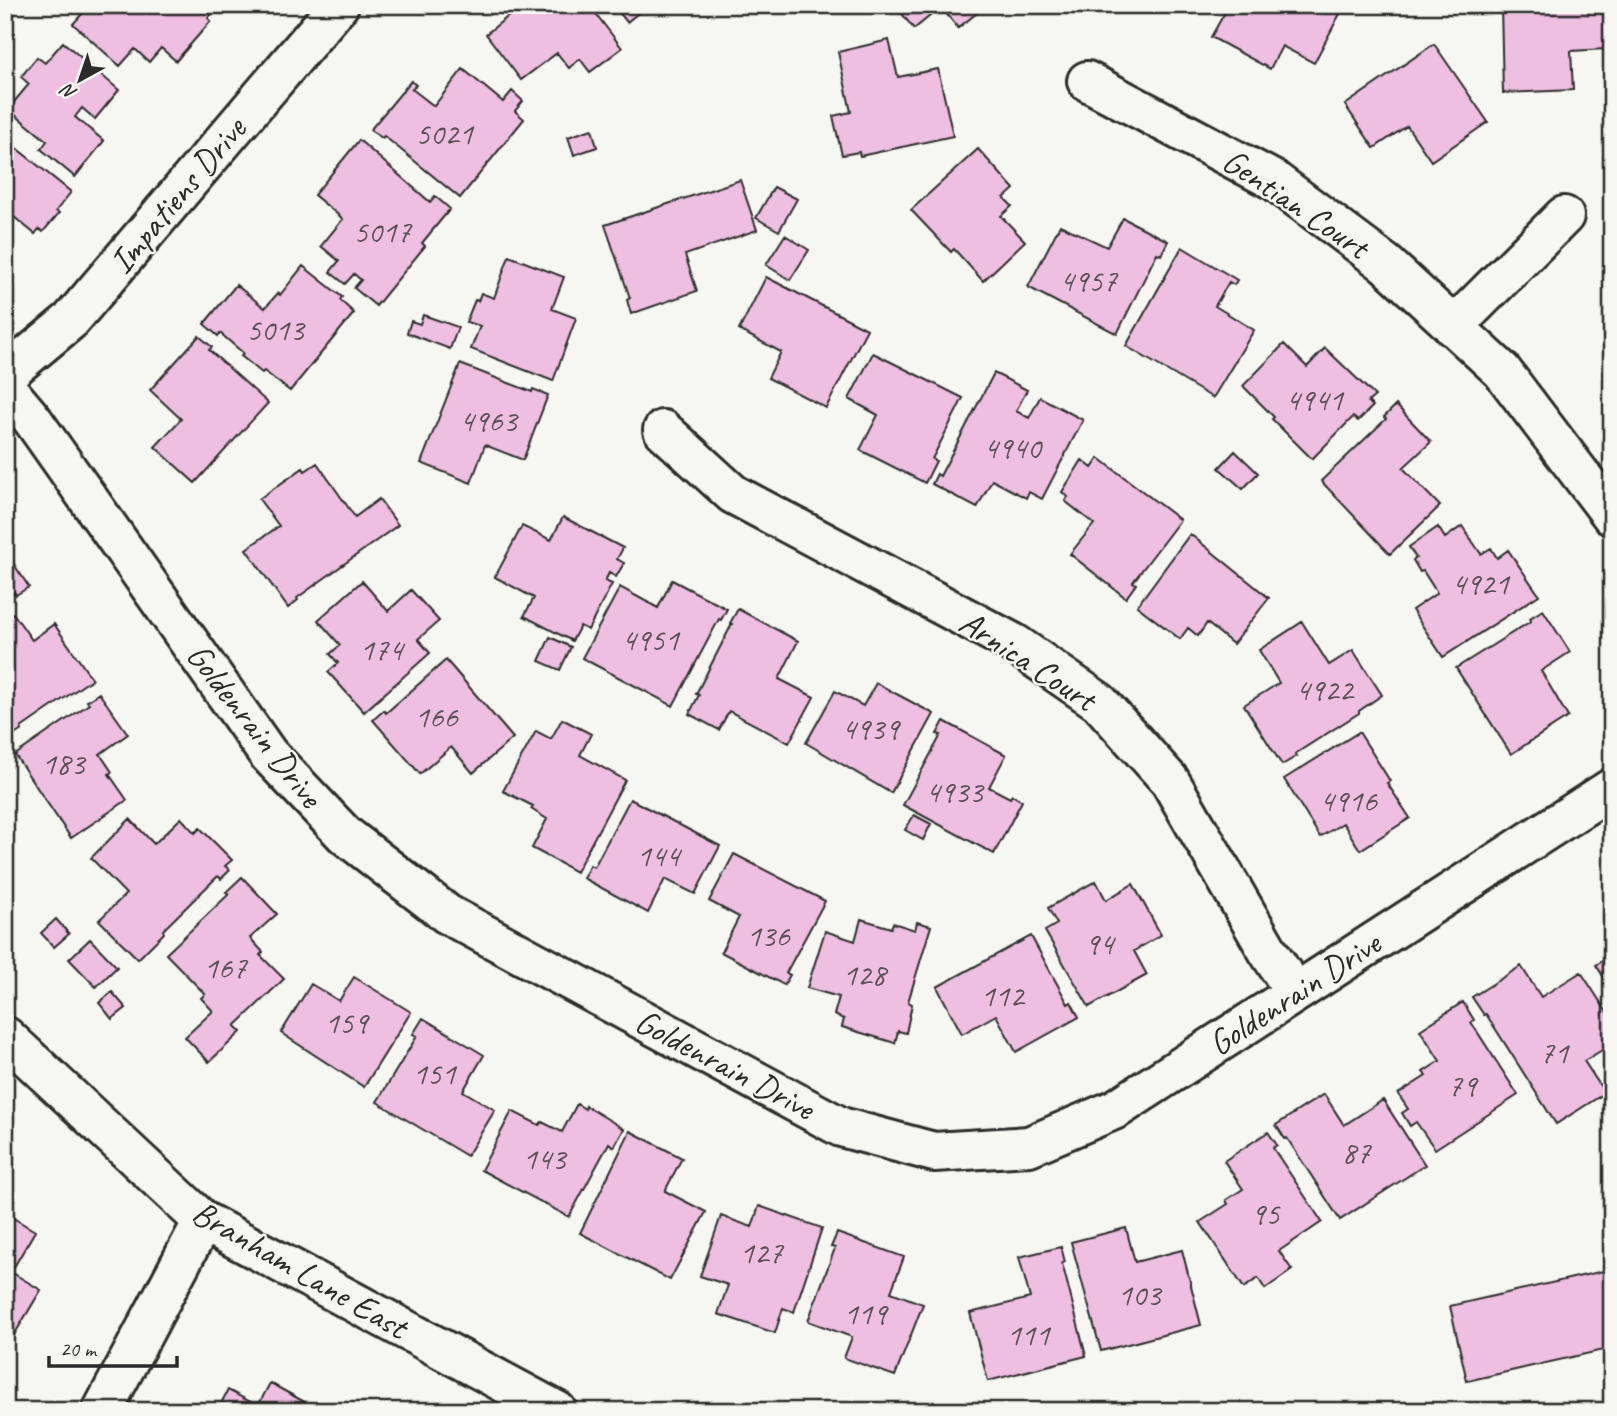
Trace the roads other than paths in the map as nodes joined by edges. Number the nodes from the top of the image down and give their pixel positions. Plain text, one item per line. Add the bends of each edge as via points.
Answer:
1 (339, 5) edge
2 (1087, 81) dead end
3 (1564, 216) dead end
4 (1453, 327) junction
5 (5, 375) edge
6 (5, 387) edge
7 (663, 430) dead end
8 (1612, 516) edge
9 (1612, 788) edge
10 (1295, 992) junction
11 (5, 1036) edge
12 (203, 1221) junction
13 (102, 1411) edge
14 (557, 1411) edge

1 - 5 street, Impatiens Drive via 71,320
2 - 4 street, Gentian Court via 1275,181 1386,264
3 - 4 street
4 - 8 street, Gentian Court via 1502,371
6 - 10 street, Goldenrain Drive via 268,754 345,835 447,914 841,1127 934,1152 1029,1146 1116,1109
7 - 10 street, Arnica Court via 733,494 1015,643 1099,702 1170,781
9 - 10 street, Goldenrain Drive
11 - 12 street, Branham Lane East
12 - 13 street
12 - 14 street, Branham Lane East

